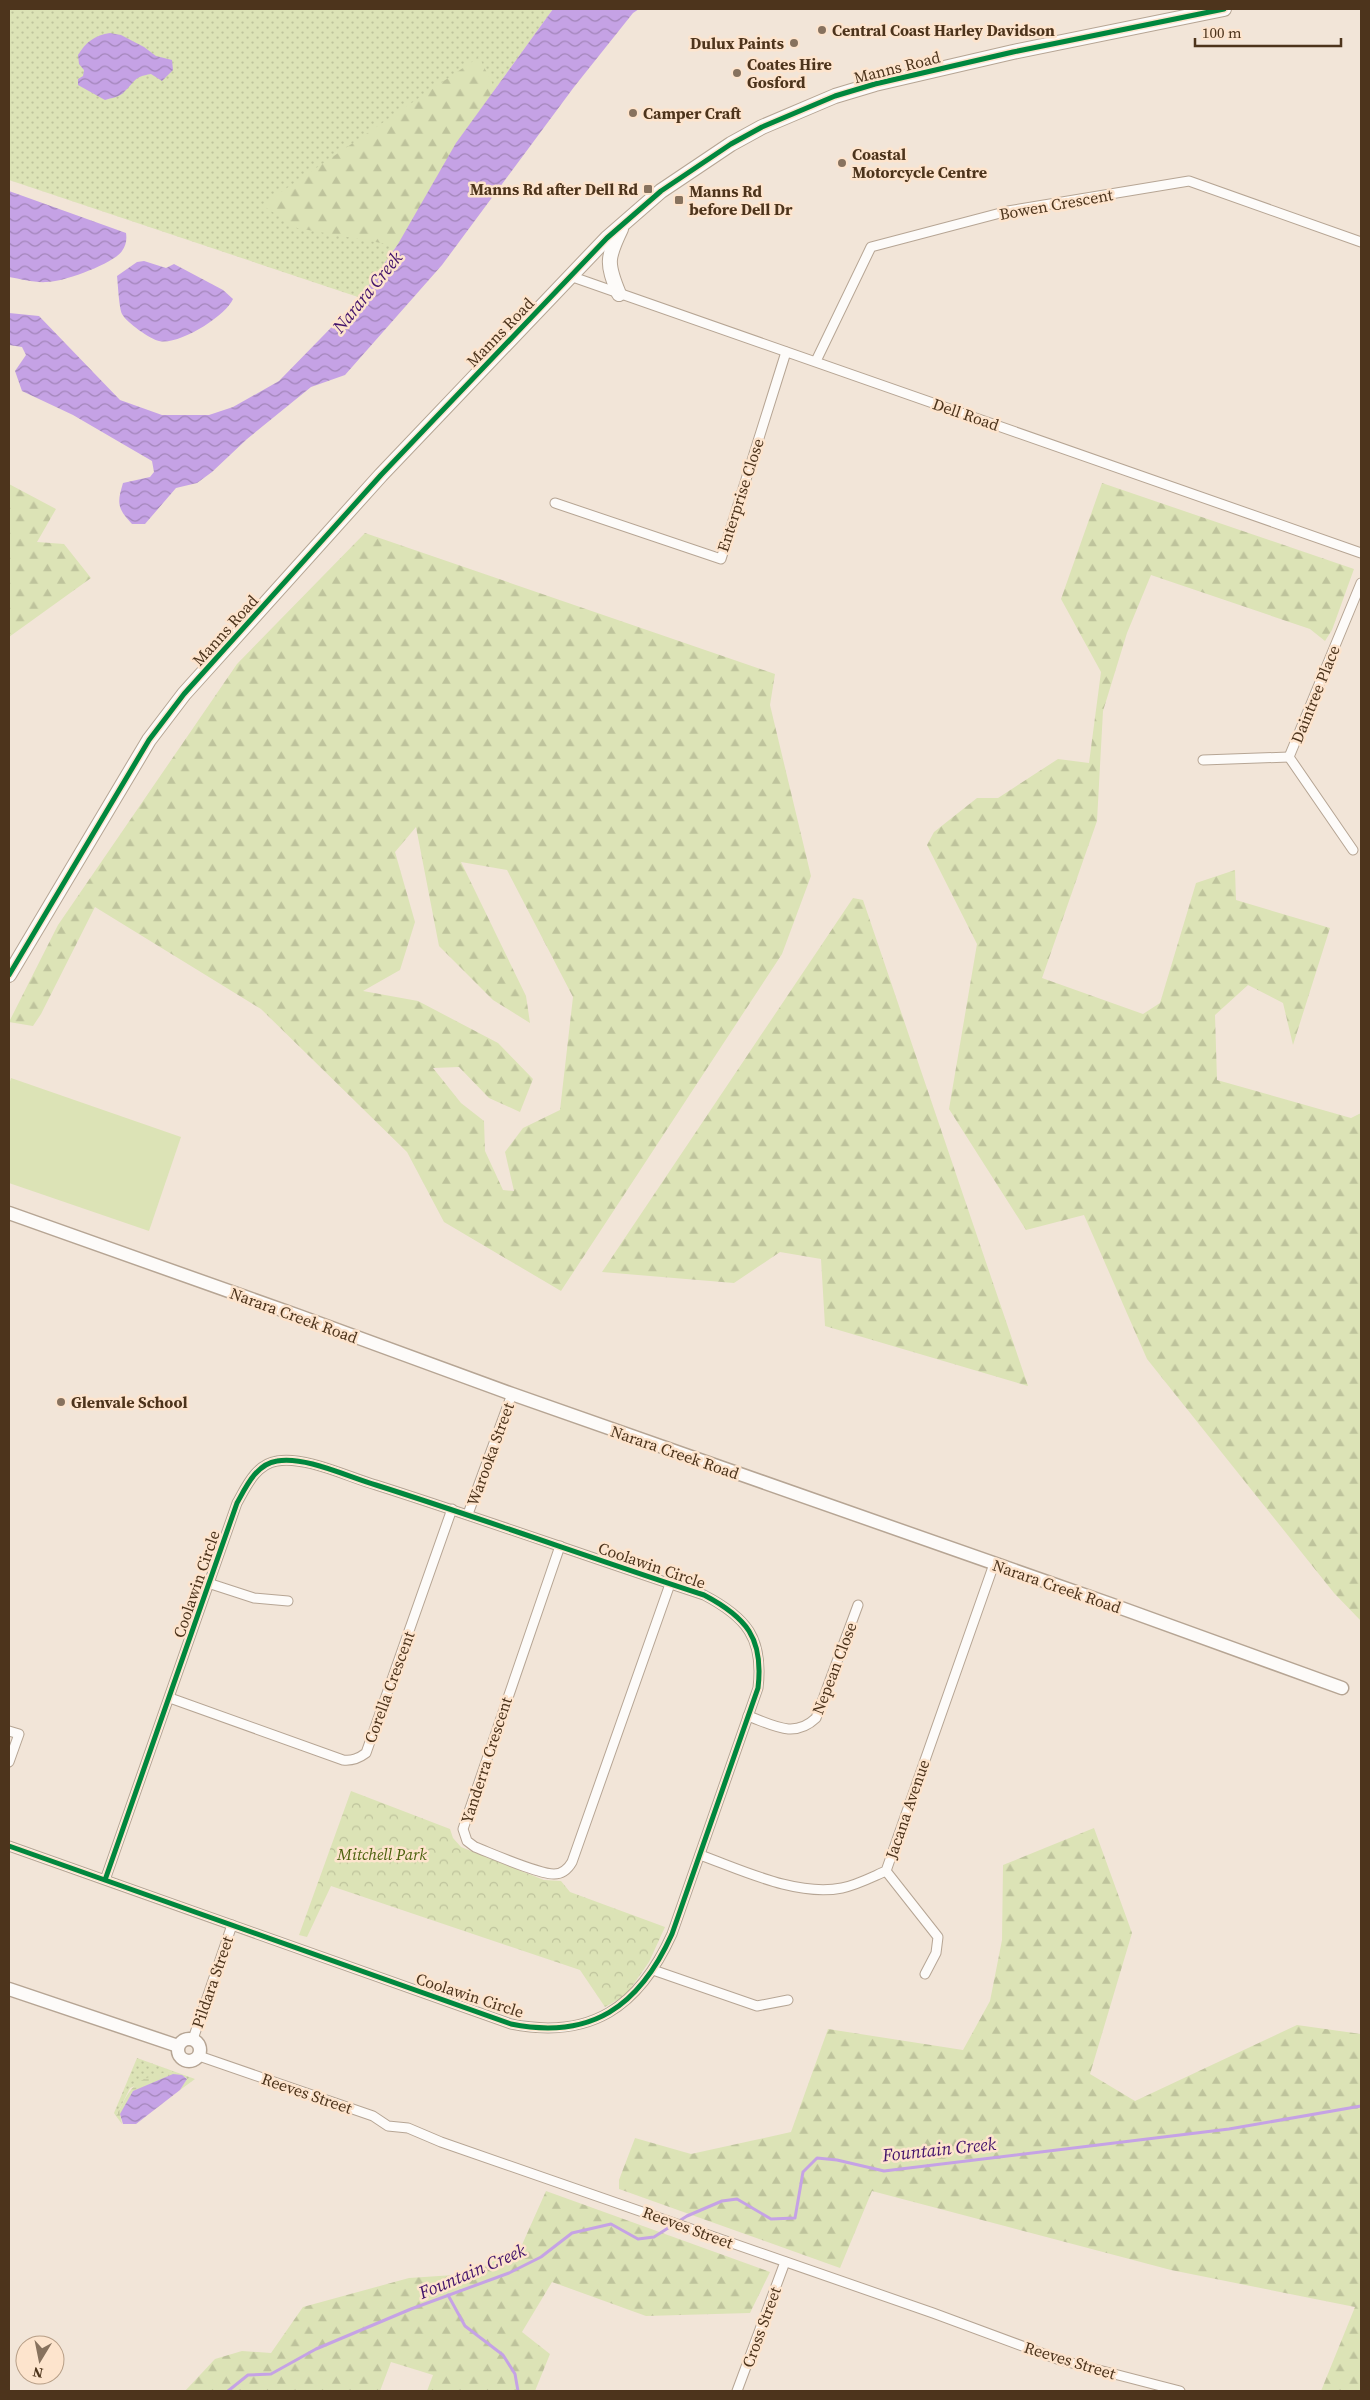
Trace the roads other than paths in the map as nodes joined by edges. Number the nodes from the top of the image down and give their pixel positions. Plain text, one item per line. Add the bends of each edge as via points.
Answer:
1 (1224, 9) edge
2 (624, 224) junction
3 (1361, 240) edge
4 (570, 276) junction
5 (619, 294) junction
6 (786, 352) junction
7 (816, 361) junction
8 (555, 503) dead end
9 (1361, 553) edge
10 (1361, 583) edge
11 (1290, 757) junction
12 (1203, 760) dead end
13 (1353, 850) dead end
14 (9, 976) edge
15 (9, 1213) edge
16 (512, 1394) junction
17 (452, 1509) junction
18 (468, 1514) junction
19 (560, 1546) junction
20 (994, 1564) junction
21 (211, 1584) junction
22 (670, 1584) junction
23 (288, 1602) dead end
24 (858, 1604) dead end
25 (1342, 1688) dead end
26 (170, 1698) junction
27 (748, 1716) junction
28 (9, 1730) edge
29 (9, 1762) edge
30 (9, 1846) edge
31 (700, 1855) junction
32 (886, 1871) junction
33 (106, 1880) junction
34 (232, 1925) junction
35 (653, 1970) junction
36 (924, 1974) dead end
37 (9, 1989) edge
38 (788, 2000) dead end
39 (193, 2040) junction
40 (178, 2046) junction
41 (199, 2056) junction
42 (785, 2262) junction
43 (737, 2391) edge
44 (1180, 2391) edge

1 - 2 main road, Manns Road via 1013,52 835,96 795,111 731,144 661,191
2 - 4 main road, Manns Road
2 - 5 main road via 612,247 609,263
3 - 7 street, Bowen Crescent via 1189,181 1008,211 871,247
4 - 5 street, Dell Road
4 - 14 main road, Manns Road via 380,475 184,694 149,740
5 - 6 street, Dell Road
6 - 7 street, Dell Road
6 - 8 street, Enterprise Close via 721,559
7 - 9 street, Dell Road
10 - 11 street, Daintree Place
11 - 12 street
11 - 13 street, Daintree Place
15 - 16 street, Narara Creek Road
16 - 18 street, Warooka Street
16 - 20 street, Narara Creek Road
17 - 18 street, Coolawin Circle
17 - 21 street, Coolawin Circle via 305,1462 277,1460 261,1467 237,1503
17 - 26 street, Corella Crescent via 366,1753 360,1758 343,1760
18 - 19 street, Coolawin Circle
19 - 22 street, Coolawin Circle
19 - 22 street, Yanderra Crescent via 463,1829 467,1841 475,1848 546,1872 561,1873 568,1869
20 - 25 street, Narara Creek Road
20 - 32 street, Jacana Avenue
21 - 23 street via 254,1598
21 - 26 street, Coolawin Circle
22 - 27 street, Coolawin Circle via 722,1604 748,1628 756,1643 760,1674
24 - 27 street, Nepean Close via 816,1718 808,1726 796,1730
26 - 33 street, Coolawin Circle
27 - 31 street, Coolawin Circle
28 - 29 street via 19,1734
30 - 33 street, Coolawin Circle
31 - 32 street, Jacana Avenue via 773,1880 815,1890 843,1888
31 - 35 street, Coolawin Circle via 672,1934
32 - 36 street via 938,1937 936,1953
33 - 34 street, Coolawin Circle
34 - 35 street, Coolawin Circle via 511,2024 538,2029 582,2024 612,2012
34 - 39 street, Pildara Street
35 - 38 street via 757,2006
37 - 40 street
39 - 40 street via 182,2040
39 - 41 street via 199,2044
40 - 41 street via 182,2059 189,2061
41 - 42 street, Reeves Street via 373,2116 388,2126 408,2128 434,2140
42 - 43 street, Cross Street
42 - 44 street, Reeves Street via 1060,2360

